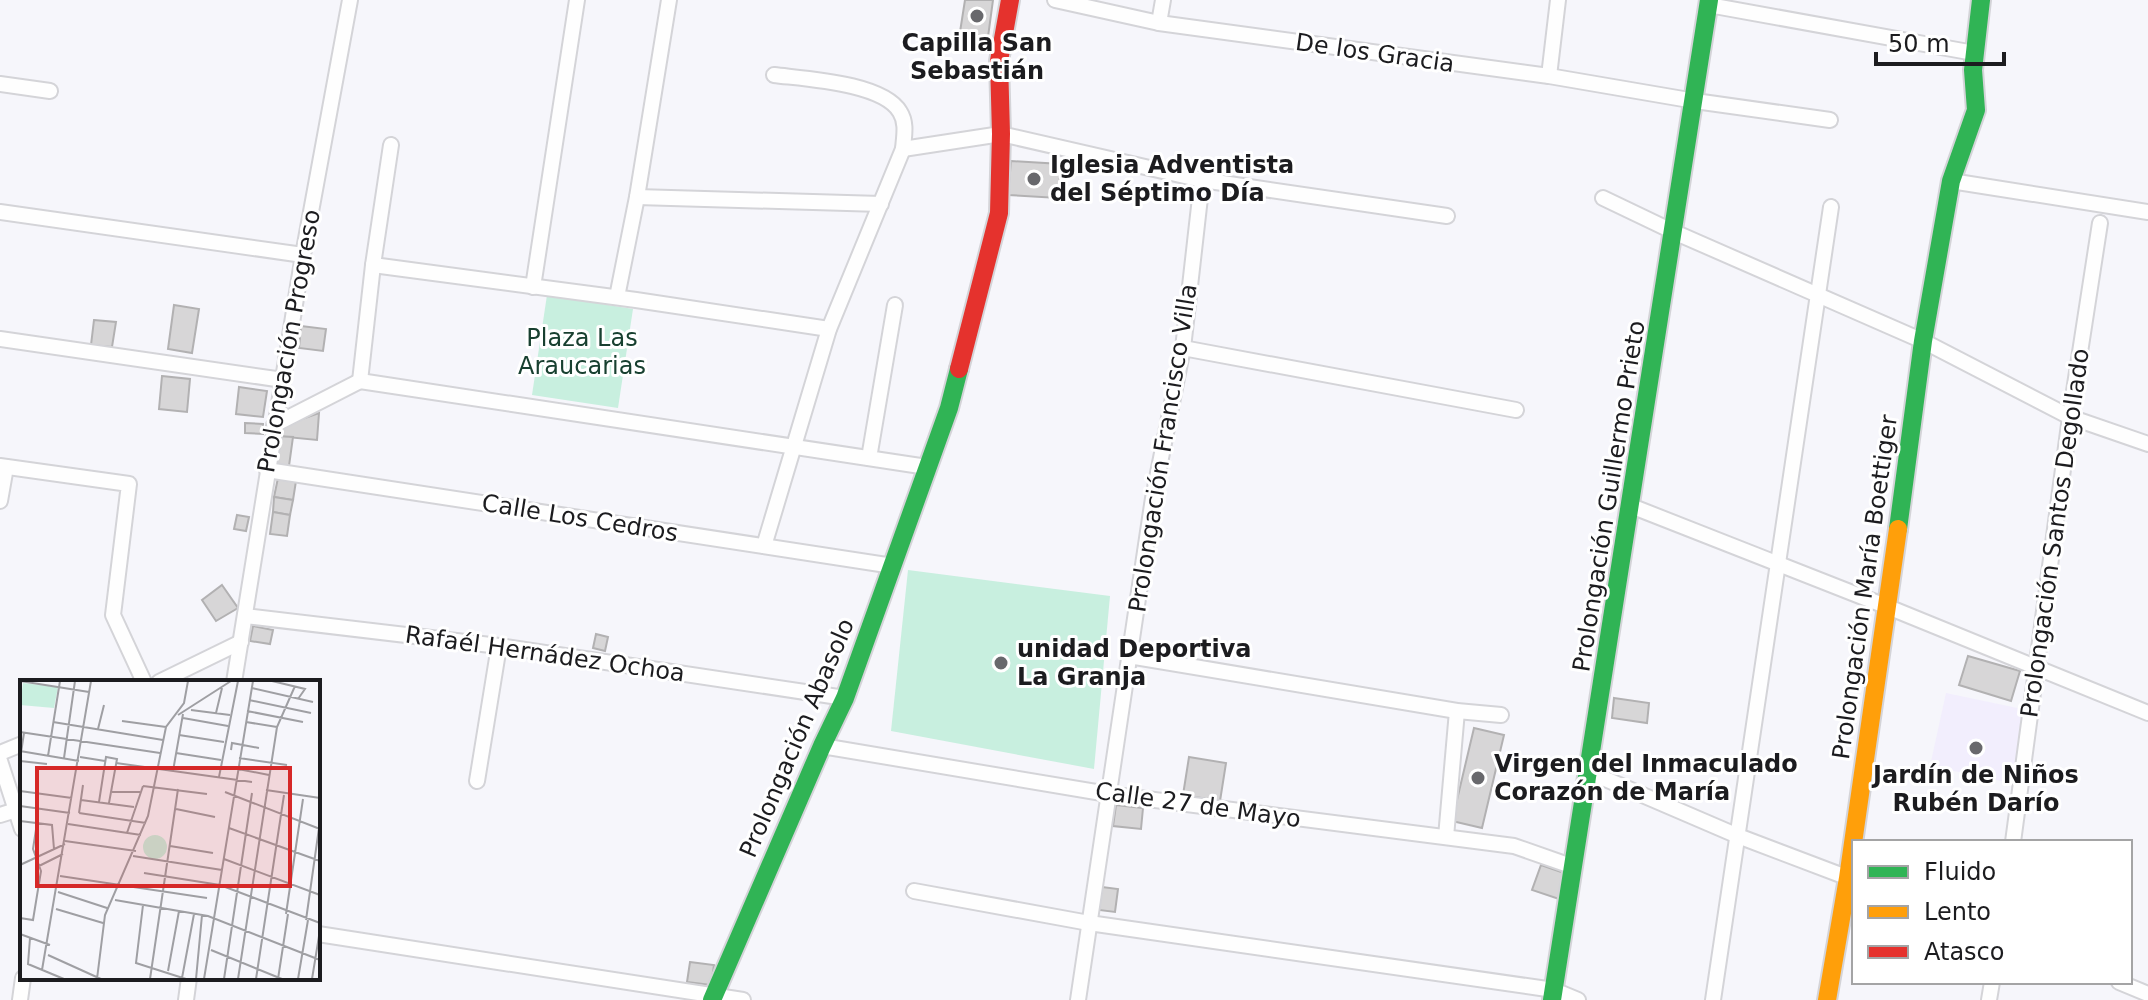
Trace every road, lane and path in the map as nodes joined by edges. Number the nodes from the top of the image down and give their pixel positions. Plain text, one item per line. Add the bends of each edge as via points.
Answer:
1 (350, 0) edge
2 (577, 0) edge
3 (669, 0) edge
4 (1010, 0) edge
5 (1055, 0) edge
6 (1163, 0) edge
7 (1558, 0) edge
8 (1981, 0) edge
9 (1709, 3) edge
10 (1159, 23) junction
11 (1974, 53) junction
12 (774, 75) dead end
13 (1549, 76) junction
14 (0, 84) edge
15 (50, 91) dead end
16 (1695, 101) junction
17 (1830, 120) dead end
18 (1001, 134) junction
19 (391, 145) dead end
20 (903, 149) junction
21 (1202, 180) junction
22 (1951, 181) junction
23 (637, 197) junction
24 (1603, 198) dead end
25 (881, 204) junction
26 (1831, 207) dead end
27 (0, 212) edge
28 (2148, 212) edge
29 (1447, 216) dead end
30 (2100, 223) dead end
31 (1674, 232) junction
32 (303, 255) junction
33 (373, 265) junction
34 (533, 287) junction
35 (1817, 294) junction
36 (617, 297) junction
37 (895, 305) dead end
38 (829, 329) junction
39 (0, 339) edge
40 (1923, 341) junction
41 (1183, 348) junction
42 (283, 380) junction
43 (360, 381) junction
44 (1516, 410) dead end
45 (2070, 417) junction
46 (274, 425) junction
47 (2148, 444) edge
48 (793, 446) junction
49 (869, 458) junction
50 (3, 466) edge
51 (927, 467) junction
52 (267, 470) junction
53 (0, 501) edge
54 (1631, 506) junction
55 (764, 546) junction
56 (1778, 565) junction
57 (893, 566) junction
58 (1888, 607) junction
59 (245, 616) junction
60 (241, 642) junction
61 (499, 646) junction
62 (1129, 656) junction
63 (2037, 668) junction
64 (143, 680) edge
65 (163, 680) edge
66 (234, 680) edge
67 (845, 698) junction
68 (1457, 711) junction
69 (2148, 713) edge
70 (1501, 715) dead end
71 (20, 745) edge
72 (822, 746) junction
73 (0, 753) edge
74 (0, 761) edge
75 (1589, 772) junction
76 (477, 781) dead end
77 (1108, 794) junction
78 (16, 810) junction
79 (0, 815) edge
80 (20, 823) edge
81 (1738, 836) junction
82 (1446, 837) junction
83 (1856, 840) edge
84 (2013, 840) edge
85 (1574, 867) junction
86 (1851, 879) edge
87 (914, 891) dead end
88 (1089, 923) junction
89 (320, 934) edge
90 (23, 980) edge
91 (189, 980) edge
92 (2124, 984) edge
93 (2148, 994) edge
94 (1553, 995) edge
95 (713, 998) edge
96 (20, 1000) edge
97 (186, 1000) edge
98 (743, 1000) edge
99 (1078, 1000) edge
100 (1578, 1000) edge
101 (1713, 1000) edge
102 (1827, 1000) edge

1 - 32 street, Prolongación Progreso
2 - 34 street
3 - 23 street
4 - 18 street, Prolongación Abasolo via 999,61
5 - 10 street, De los Gracia
6 - 10 street
7 - 13 street
8 - 11 street, Prolongación María Boettiger
9 - 11 street
9 - 16 street, Prolongación Guillermo Prieto
10 - 13 street, De los Gracia
11 - 22 street, Prolongación María Boettiger via 1976,110
12 - 20 street via 844,84 882,96 899,110 905,125
13 - 16 street, De los Gracia
14 - 15 street
16 - 17 street, De los Gracia
16 - 31 street, Prolongación Guillermo Prieto
18 - 20 street
18 - 21 street
18 - 51 street, Prolongación Abasolo via 999,213 949,408
19 - 33 street
20 - 25 street
21 - 29 street
21 - 41 street, Prolongación Francisco Villa
22 - 28 street
22 - 40 street, Prolongación María Boettiger
23 - 25 street
23 - 36 street
24 - 31 street
25 - 38 street
26 - 35 street
27 - 32 street
30 - 45 street, Prolongación Santos Degollado
31 - 35 street
31 - 54 street, Prolongación Guillermo Prieto
32 - 42 street, Prolongación Progreso
33 - 34 street
33 - 43 street
34 - 36 street
35 - 40 street
35 - 56 street
36 - 38 street
37 - 49 street
38 - 48 street
39 - 42 street
40 - 45 street
40 - 58 street, Prolongación María Boettiger
41 - 44 street
41 - 62 street, Prolongación Francisco Villa
42 - 46 street, Prolongación Progreso
43 - 46 street
43 - 48 street
45 - 47 street
45 - 63 street, Prolongación Santos Degollado
46 - 52 street, Prolongación Progreso
48 - 49 street
48 - 55 street
49 - 51 street
50 - 53 street
50 - 64 street via 129,484 113,615
51 - 57 street, Prolongación Abasolo
52 - 55 street, Calle Los Cedros
52 - 59 street, Prolongación Progreso
54 - 56 street
54 - 75 street, Prolongación Guillermo Prieto
55 - 57 street, Calle Los Cedros
56 - 58 street
56 - 81 street
57 - 67 street, Prolongación Abasolo
58 - 63 street
58 - 83 street, Prolongación María Boettiger
59 - 60 street, Prolongación Progreso
59 - 61 street, Rafaél Hernádez Ochoa
60 - 65 street
60 - 66 street, Prolongación Progreso
61 - 67 street, Rafaél Hernádez Ochoa
61 - 76 street
62 - 68 street
62 - 77 street, Prolongación Francisco Villa
63 - 69 street
63 - 84 street, Prolongación Santos Degollado
67 - 72 street, Prolongación Abasolo
68 - 70 street
68 - 82 street
71 - 73 street
72 - 77 street, Calle 27 de Mayo
72 - 95 street, Prolongación Abasolo
74 - 78 street
75 - 81 street
75 - 85 street, Prolongación Guillermo Prieto
77 - 82 street, Calle 27 de Mayo
77 - 88 street, Prolongación Francisco Villa
78 - 79 street
78 - 80 street
81 - 86 street
81 - 101 street
82 - 85 street, Calle 27 de Mayo via 1514,846
85 - 94 street, Prolongación Guillermo Prieto
86 - 102 street, Prolongación María Boettiger
87 - 88 street
88 - 94 street
88 - 99 street, Prolongación Francisco Villa
89 - 95 street
90 - 96 street
91 - 97 street
92 - 93 street
94 - 100 street
95 - 98 street

